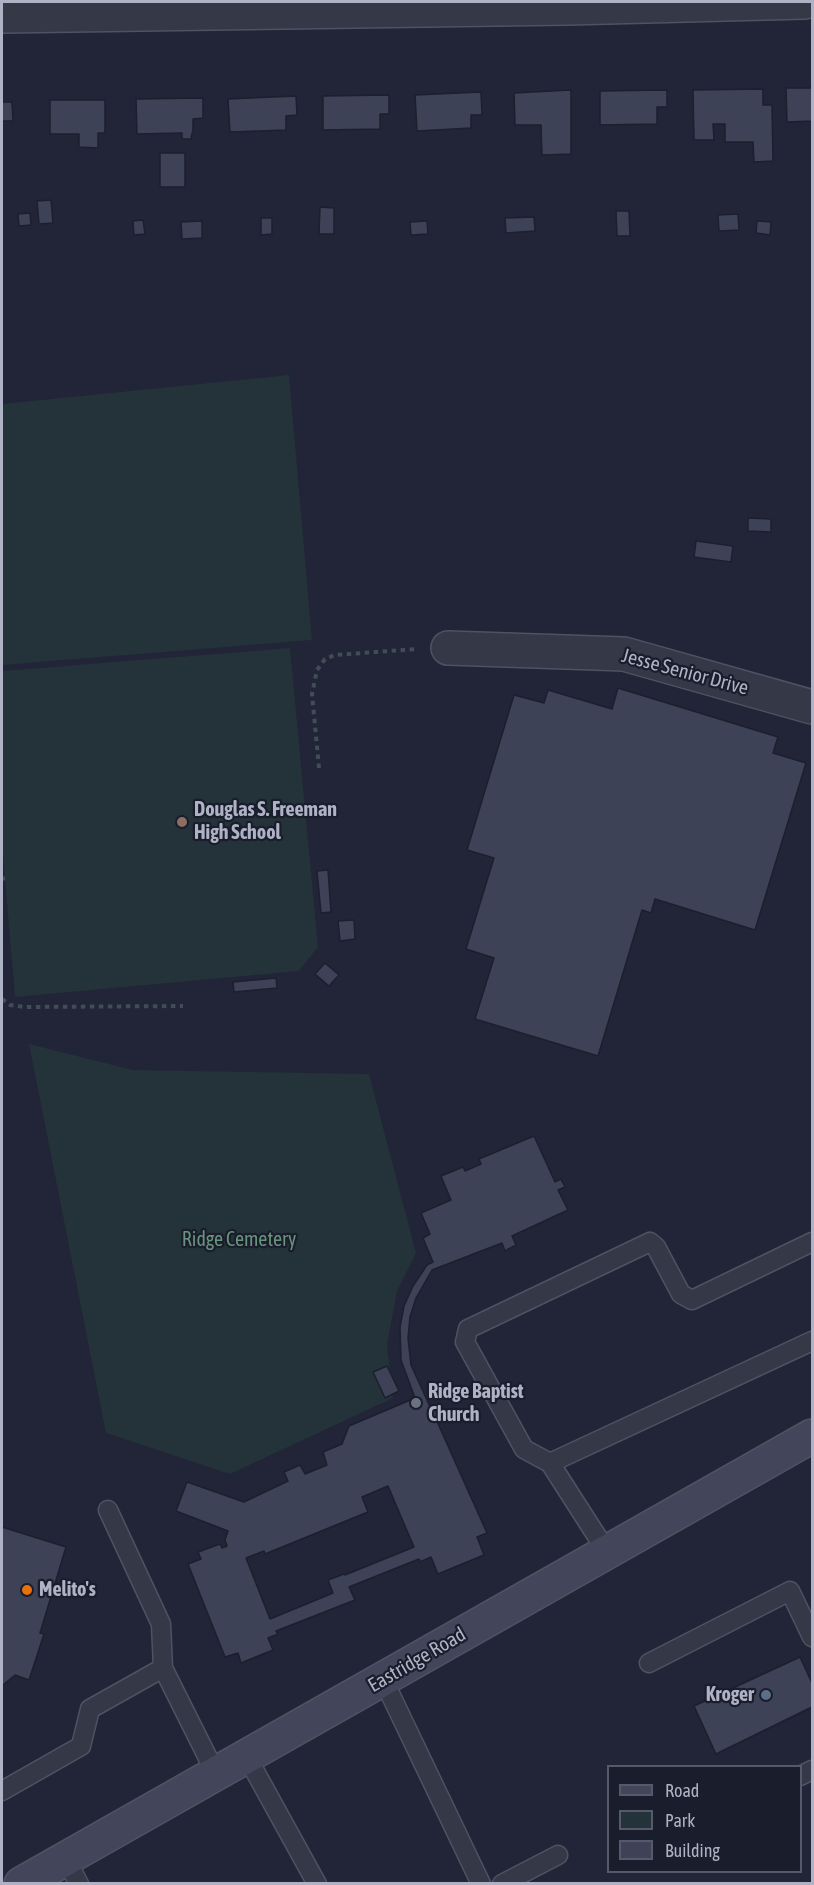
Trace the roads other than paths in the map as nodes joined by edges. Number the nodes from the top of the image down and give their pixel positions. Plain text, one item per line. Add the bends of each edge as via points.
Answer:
1 (806, 2) edge
2 (2, 16) edge
3 (448, 648) road end
4 (813, 707) edge
5 (813, 1242) edge
6 (813, 1341) edge
7 (813, 1436) edge
8 (550, 1463) junction
9 (108, 1510) dead end
10 (607, 1552) junction
11 (813, 1637) edge
12 (649, 1663) dead end
13 (163, 1668) junction
14 (383, 1679) junction
15 (247, 1757) junction
16 (216, 1774) junction
17 (2, 1791) edge
18 (558, 1855) dead end
19 (73, 1871) edge
20 (21, 1884) edge
21 (317, 1884) edge
22 (481, 1884) edge
23 (502, 1884) edge

1 - 2 street
3 - 4 street, Jesse Senior Drive via 624,654
5 - 8 lane via 692,1300 681,1294 650,1242 468,1329 465,1342 524,1449
6 - 8 lane
7 - 10 main road, Eastridge Road
8 - 10 lane
9 - 13 lane via 161,1624
10 - 14 main road, Eastridge Road
11 - 12 lane via 790,1591
13 - 16 lane
13 - 17 lane via 90,1709 81,1746
14 - 15 main road, Eastridge Road
14 - 22 lane
15 - 16 main road, Eastridge Road
15 - 21 lane
16 - 19 main road, Eastridge Road
18 - 23 lane
19 - 20 main road, Eastridge Road

